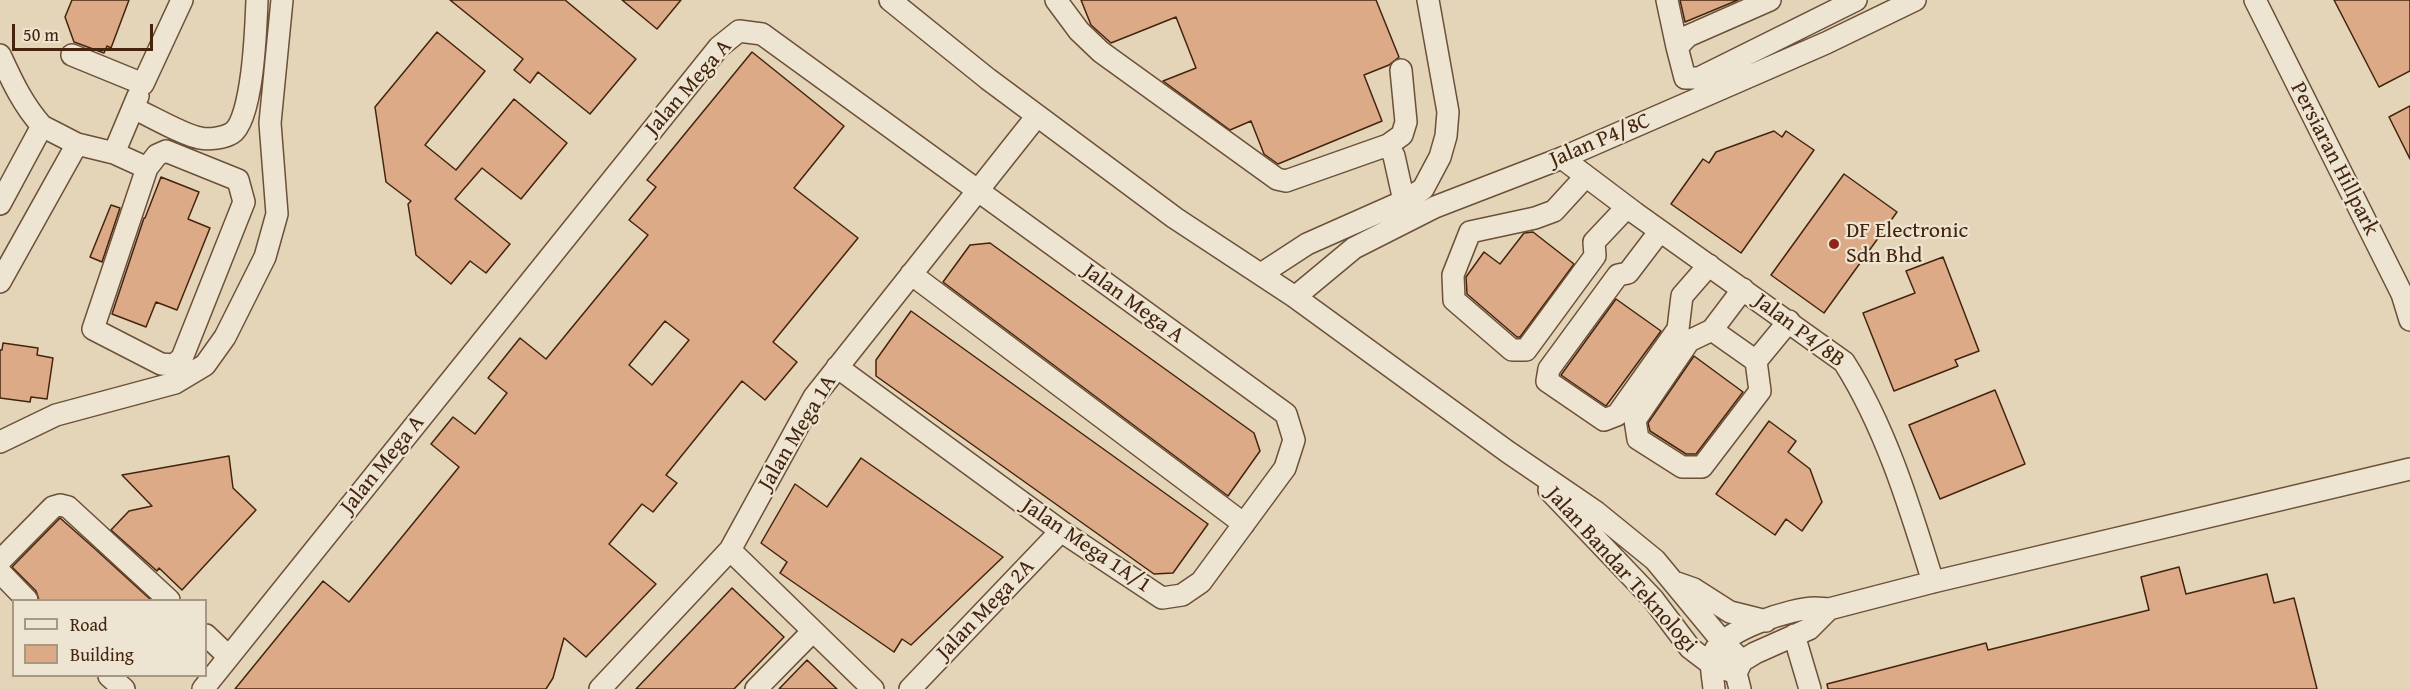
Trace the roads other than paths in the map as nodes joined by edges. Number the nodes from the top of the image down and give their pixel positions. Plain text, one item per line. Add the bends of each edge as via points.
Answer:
1 (182, 0) edge
2 (257, 0) edge
3 (282, 0) edge
4 (890, 0) edge
5 (1056, 0) edge
6 (1428, 0) edge
7 (1667, 0) edge
8 (1770, 0) edge
9 (1856, 0) edge
10 (1915, 0) edge
11 (2254, 0) edge
12 (1677, 47) junction
13 (0, 55) edge
14 (72, 55) dead end
15 (1401, 70) dead end
16 (143, 84) junction
17 (133, 108) junction
18 (1037, 116) junction
19 (42, 126) junction
20 (77, 144) junction
21 (1388, 145) junction
22 (114, 153) junction
23 (1562, 158) junction
24 (147, 168) junction
25 (1586, 176) junction
26 (976, 190) junction
27 (1404, 201) junction
28 (0, 204) edge
29 (1627, 207) junction
30 (1660, 231) junction
31 (1709, 265) junction
32 (911, 273) junction
33 (1261, 274) junction
34 (0, 282) edge
35 (1743, 289) junction
36 (1295, 297) junction
37 (2410, 320) edge
38 (1789, 321) junction
39 (1712, 330) junction
40 (1756, 361) junction
41 (837, 367) junction
42 (1294, 440) joint
43 (0, 442) edge
44 (2410, 455) edge
45 (1522, 461) junction
46 (2402, 471) edge
47 (1244, 524) junction
48 (1061, 531) junction
49 (730, 550) junction
50 (0, 561) edge
51 (0, 573) edge
52 (1933, 582) junction
53 (1673, 583) junction
54 (26, 599) edge
55 (168, 599) edge
56 (1829, 609) junction
57 (1766, 621) junction
58 (813, 631) junction
59 (1794, 635) junction
60 (207, 636) edge
61 (1722, 641) junction
62 (228, 656) junction
63 (1711, 664) junction
64 (1739, 674) edge
65 (111, 677) edge
66 (124, 689) edge
67 (202, 689) edge
68 (600, 689) edge
69 (756, 689) edge
70 (873, 689) edge
71 (910, 689) edge
72 (1714, 689) edge
73 (1810, 689) edge

1 - 16 street
2 - 17 street via 249,98 233,133 200,138
3 - 43 street via 270,123 277,214 265,257 225,337 205,364 176,383 56,415
4 - 18 street
5 - 21 street via 1101,52 1276,179 1286,181
6 - 27 street via 1448,112 1446,136 1423,189
7 - 12 street
8 - 12 street via 1688,36
9 - 12 street via 1699,78 1685,78
10 - 23 street, Jalan P4/8C
11 - 37 street, Persiaran Hillpark via 2402,294
13 - 19 street via 15,89
14 - 16 street
15 - 21 street via 1406,122 1402,135
16 - 17 street
17 - 22 street
18 - 26 street, Jalan Mega 1A
18 - 33 street via 1175,218
19 - 20 street
19 - 28 street
20 - 22 street
20 - 34 street
21 - 27 street
22 - 24 street
23 - 25 street, Jalan P4/8B
23 - 36 street, Jalan P4/8C via 1435,207 1354,248
24 - 24 street via 93,329 162,364 174,365 182,358 244,202 243,192 238,180 166,152 157,155
25 - 29 street, Jalan P4/8B
25 - 29 street via 1554,211 1470,232 1453,275 1454,300 1512,350 1526,350 1595,256 1594,242
26 - 32 street, Jalan Mega 1A
26 - 42 street, Jalan Mega A via 1286,414
26 - 62 street, Jalan Mega A via 762,34 739,31 719,47
27 - 33 street via 1307,244
29 - 30 street, Jalan P4/8B
30 - 31 street, Jalan P4/8B
30 - 31 street via 1628,273 1618,275 1549,369 1547,381 1604,420 1617,416 1678,329 1682,296
31 - 35 street, Jalan P4/8B
32 - 41 street, Jalan Mega 1A
32 - 47 street
33 - 36 street
35 - 38 street, Jalan P4/8B
35 - 39 street
36 - 45 street
38 - 40 street
38 - 52 street, Jalan P4/8B via 1845,362 1860,386 1915,523
39 - 40 street
39 - 40 street via 1689,340 1635,420 1638,439 1682,468 1702,467 1760,391
41 - 48 street, Jalan Mega 1A/1
41 - 49 street, Jalan Mega 1A via 814,397
42 - 47 street, Jalan Mega 1A/1 via 1285,468
44 - 46 street
45 - 53 street, Jalan Bandar Teknologi via 1596,512 1655,560
45 - 63 street, Jalan Bandar Teknologi via 1653,599 1690,648
46 - 52 street
47 - 48 street, Jalan Mega 1A/1 via 1201,582 1182,595 1162,598
48 - 71 street, Jalan Mega 2A
49 - 58 street
49 - 68 street, Jalan Mega 1A
50 - 55 street via 53,507 60,505 68,507
51 - 54 street
52 - 56 street
53 - 57 street via 1694,589 1730,612
53 - 61 street, Jalan Bandar Teknologi
56 - 57 street, Jalan Bandar Teknologi via 1794,611
56 - 59 street via 1819,622
57 - 61 street, Jalan Bandar Teknologi
58 - 69 street
58 - 70 street
59 - 64 street
59 - 73 street
60 - 62 street
61 - 63 street, Jalan Bandar Teknologi
61 - 64 street, Jalan Bandar Teknologi
62 - 67 street, Jalan Mega A
63 - 64 street, Jalan Bandar Teknologi
63 - 72 street, Jalan Bandar Teknologi
65 - 66 street

